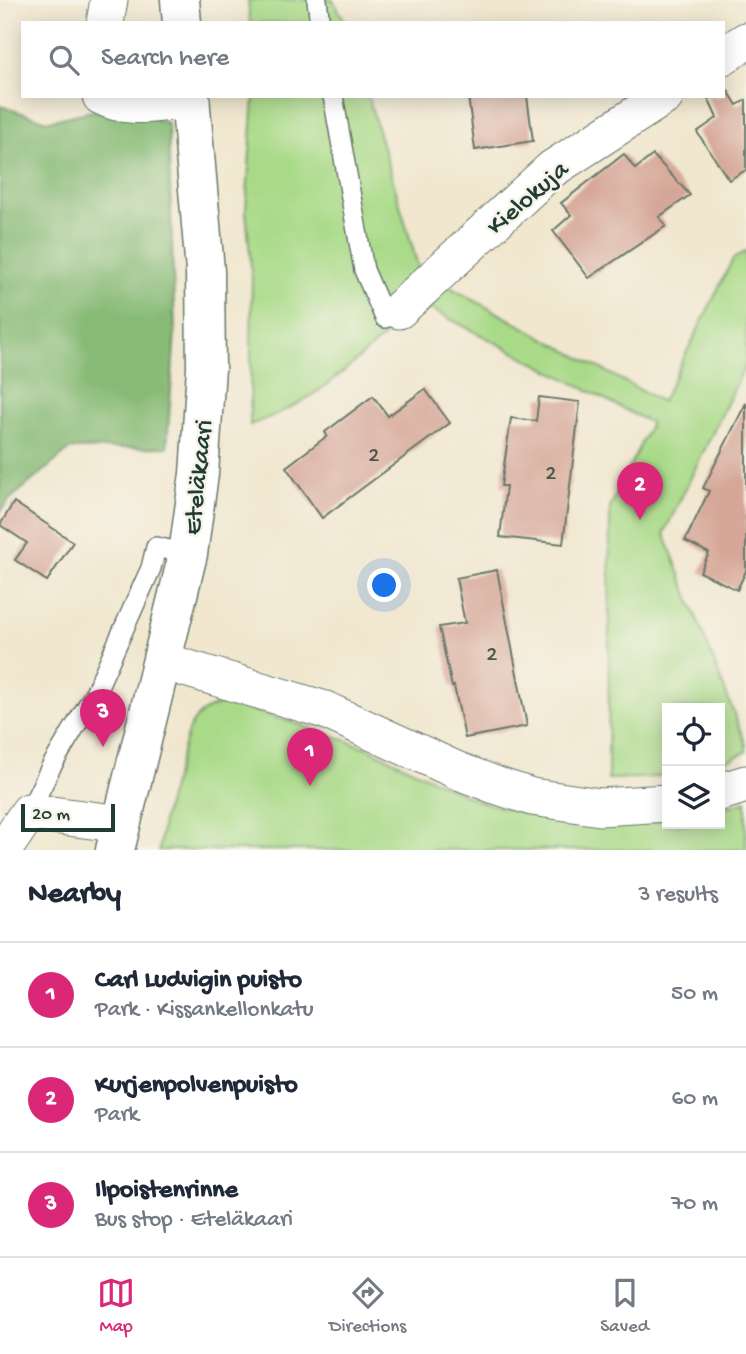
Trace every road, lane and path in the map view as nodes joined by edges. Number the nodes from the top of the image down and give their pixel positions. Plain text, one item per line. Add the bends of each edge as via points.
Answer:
1 (109, 0) edge
2 (180, 0) edge
3 (317, 0) edge
4 (105, 21) edge
5 (183, 21) edge
6 (320, 21) edge
7 (746, 41) edge
8 (725, 55) edge
9 (105, 98) edge
10 (190, 98) edge
11 (333, 98) edge
12 (662, 98) edge
13 (392, 314) joint
14 (188, 554) junction
15 (162, 661) junction
16 (746, 784) edge
17 (725, 790) edge
18 (662, 803) edge
19 (29, 812) junction
20 (118, 837) edge
21 (3, 850) edge

1 - 4 street
2 - 5 main road
3 - 6 lane
7 - 8 street
9 - 10 street via 130,106
10 - 14 main road, Eteläkaari via 205,271 206,368
11 - 13 lane via 364,270
12 - 13 street, Kielokuja via 552,169
14 - 15 main road, Eteläkaari
14 - 19 lane via 156,547 151,568 94,693
15 - 18 street via 325,710 456,770 532,797 600,807
15 - 20 main road, Eteläkaari
16 - 17 street
19 - 20 street
19 - 21 street

